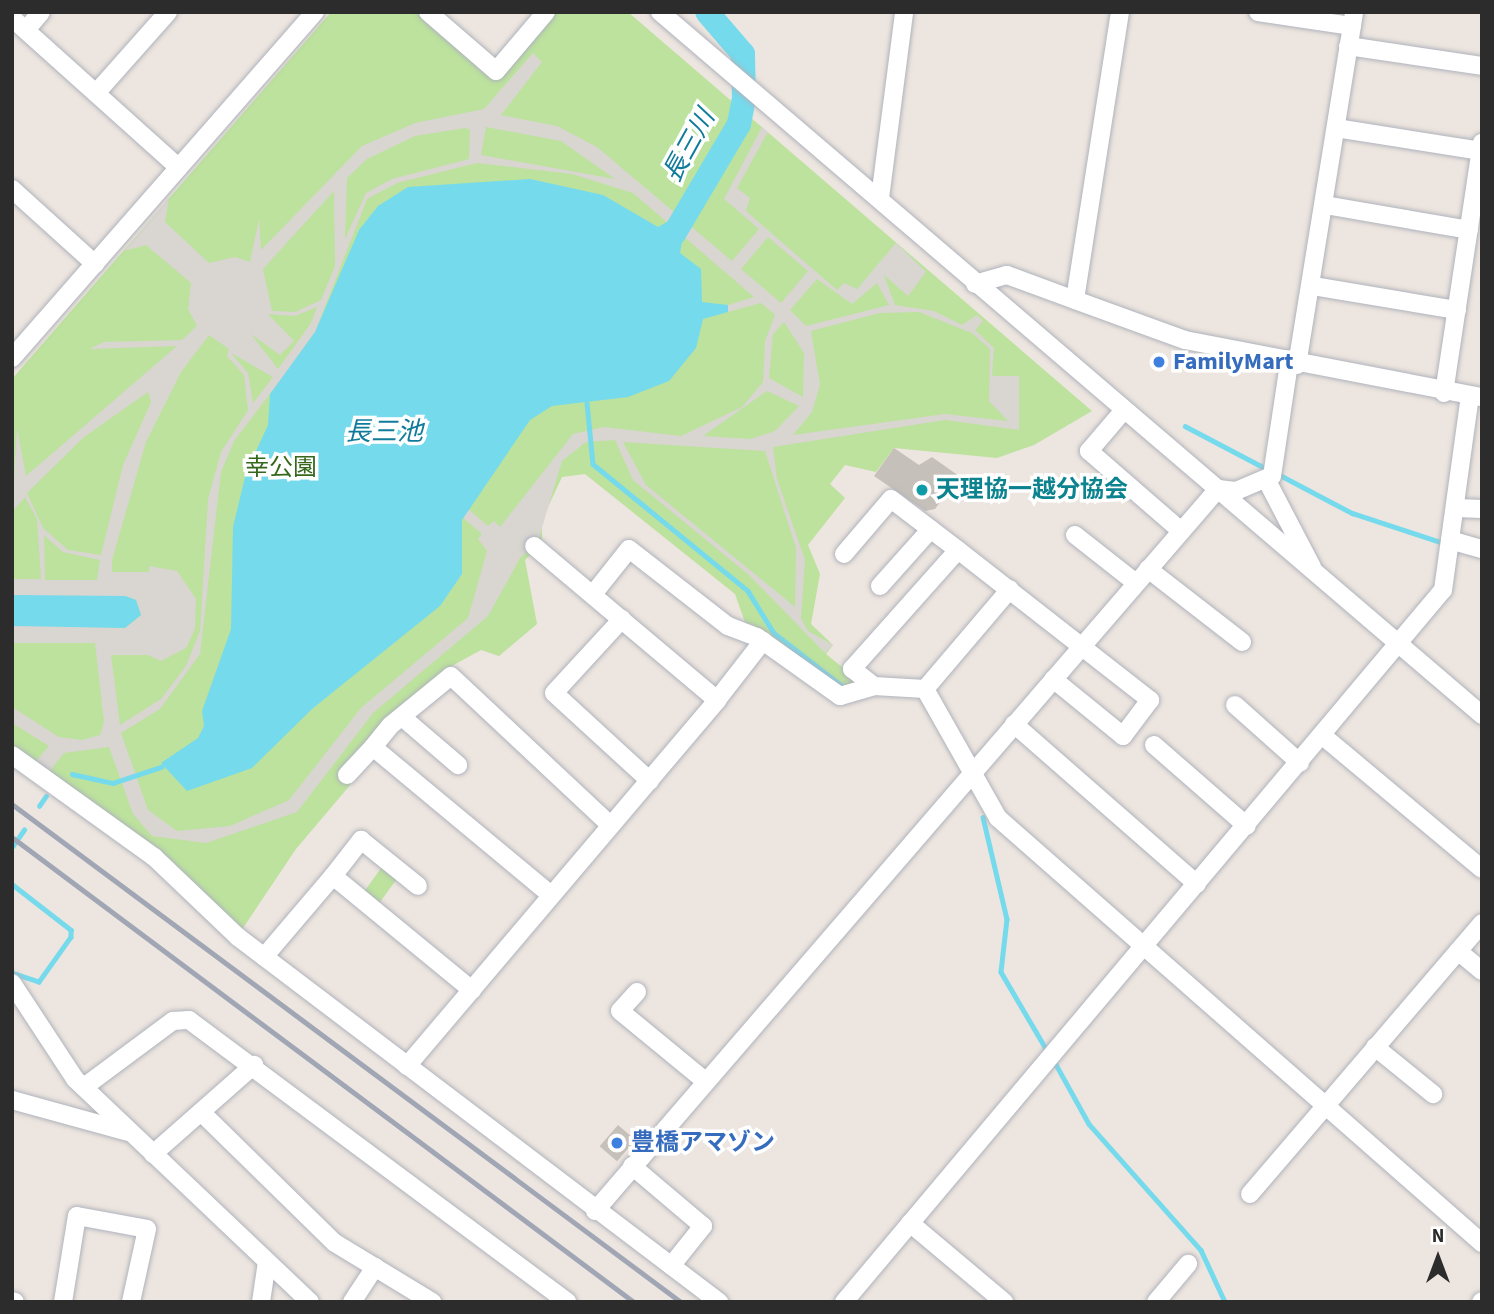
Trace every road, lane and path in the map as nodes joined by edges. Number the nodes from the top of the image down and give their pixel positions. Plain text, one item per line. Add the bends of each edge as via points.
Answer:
1 (41, 12) edge
2 (168, 12) edge
3 (315, 12) edge
4 (428, 12) edge
5 (546, 12) edge
6 (660, 12) edge
7 (904, 12) edge
8 (1120, 12) edge
9 (1258, 12) edge
10 (1353, 19) edge
11 (19, 24) edge
12 (1348, 46) junction
13 (1482, 66) edge
14 (97, 92) junction
15 (1336, 128) junction
16 (1481, 147) edge
17 (179, 168) junction
18 (12, 189) edge
19 (880, 198) junction
20 (1325, 205) junction
21 (1468, 230) junction
22 (95, 264) junction
23 (975, 284) junction
24 (1312, 286) junction
25 (1074, 300) junction
26 (1457, 310) junction
27 (12, 358) edge
28 (1293, 365) junction
29 (1444, 393) junction
30 (1476, 396) edge
31 (1124, 410) junction
32 (1474, 437) edge
33 (1266, 479) junction
34 (1218, 489) junction
35 (1456, 508) junction
36 (1482, 509) edge
37 (931, 529) junction
38 (1181, 531) junction
39 (1074, 535) dead end
40 (1450, 540) junction
41 (534, 546) dead end
42 (958, 550) junction
43 (1482, 550) edge
44 (844, 554) dead end
45 (1314, 573) junction
46 (1142, 576) junction
47 (880, 586) dead end
48 (1010, 589) junction
49 (594, 593) junction
50 (622, 619) junction
51 (763, 641) junction
52 (1242, 642) dead end
53 (1082, 645) junction
54 (1399, 648) junction
55 (1053, 679) junction
56 (874, 687) junction
57 (925, 689) junction
58 (717, 700) junction
59 (1235, 705) dead end
60 (1482, 716) edge
61 (402, 717) junction
62 (1014, 724) junction
63 (1323, 736) junction
64 (1154, 745) dead end
65 (373, 747) junction
66 (12, 755) edge
67 (1300, 763) junction
68 (458, 765) dead end
69 (972, 770) junction
70 (347, 775) dead end
71 (650, 781) junction
72 (610, 825) junction
73 (1247, 826) junction
74 (1482, 869) edge
75 (333, 876) junction
76 (1197, 884) junction
77 (418, 886) dead end
78 (551, 895) junction
79 (1482, 923) edge
80 (1142, 948) junction
81 (1458, 951) junction
82 (264, 957) junction
83 (1482, 971) edge
84 (12, 983) edge
85 (472, 990) junction
86 (637, 992) dead end
87 (1375, 1047) junction
88 (254, 1065) junction
89 (407, 1066) junction
90 (704, 1080) junction
91 (84, 1087) junction
92 (1433, 1094) dead end
93 (12, 1100) edge
94 (1325, 1105) junction
95 (201, 1112) junction
96 (128, 1132) junction
97 (153, 1154) junction
98 (632, 1166) junction
99 (1250, 1194) dead end
100 (595, 1211) junction
101 (909, 1223) junction
102 (1482, 1243) edge
103 (267, 1262) junction
104 (1188, 1264) dead end
105 (671, 1266) junction
106 (375, 1267) junction
107 (64, 1302) edge
108 (131, 1302) edge
109 (261, 1302) edge
110 (310, 1302) edge
111 (352, 1302) edge
112 (432, 1302) edge
113 (567, 1302) edge
114 (719, 1302) edge
115 (844, 1302) edge
116 (1004, 1302) edge
117 (1156, 1302) edge

1 - 11 street
2 - 14 street
3 - 17 street
4 - 5 street via 496,71
6 - 19 street
7 - 19 street
8 - 25 street
9 - 10 street
10 - 12 street
11 - 14 street
12 - 13 street
12 - 15 street
14 - 17 street
15 - 16 street
15 - 20 street
16 - 21 street
17 - 22 street
18 - 22 street
19 - 23 street
20 - 21 street
20 - 24 street
21 - 26 street
22 - 27 street
23 - 25 street via 1007,275
23 - 31 street
24 - 26 street
24 - 28 street
25 - 28 street via 1185,340
26 - 29 street
28 - 29 street
28 - 33 street via 1272,476
29 - 30 street
30 - 32 street
31 - 34 street
31 - 38 street via 1089,451
32 - 35 street
33 - 34 street via 1236,491
33 - 45 street
34 - 38 street
34 - 45 street
35 - 36 street
35 - 40 street
37 - 42 street
37 - 44 street via 891,499
37 - 47 street
38 - 46 street
39 - 46 street
40 - 43 street
40 - 54 street via 1443,590
41 - 49 street
42 - 48 street
42 - 56 street via 852,669
45 - 54 street
46 - 52 street
46 - 53 street
48 - 53 street
48 - 57 street
49 - 50 street
49 - 51 street via 629,549 727,626
50 - 58 street
50 - 71 street via 554,694
51 - 56 street via 840,696
51 - 58 street
53 - 55 street
53 - 55 street via 1150,700 1123,736
54 - 60 street
54 - 63 street
55 - 62 street
56 - 57 street
57 - 69 street
58 - 71 street
59 - 67 street
61 - 65 street
61 - 68 street
61 - 72 street via 451,676
62 - 69 street
62 - 76 street
63 - 67 street
63 - 74 street
64 - 73 street
65 - 70 street
65 - 78 street
66 - 82 street via 153,857
67 - 73 street
69 - 80 street via 998,818
69 - 90 street
71 - 72 street
72 - 78 street
73 - 76 street
75 - 77 street via 361,840
75 - 82 street
75 - 85 street
76 - 80 street
78 - 85 street
79 - 81 street
80 - 94 street
80 - 101 street
81 - 83 street
81 - 87 street
82 - 89 street
84 - 91 street
85 - 89 street
86 - 90 street via 620,1011
87 - 92 street
87 - 94 street
88 - 91 street via 189,1020 173,1021
88 - 95 street
88 - 113 street
89 - 100 street
90 - 98 street
91 - 96 street
93 - 96 street
94 - 99 street
94 - 102 street
95 - 97 street
95 - 106 street via 335,1243
96 - 97 street
97 - 103 street
98 - 100 street
98 - 105 street via 703,1226
100 - 105 street
101 - 115 street
101 - 116 street
103 - 109 street
103 - 110 street
104 - 117 street
105 - 114 street
106 - 111 street
106 - 112 street
107 - 108 street via 77,1216 147,1229

